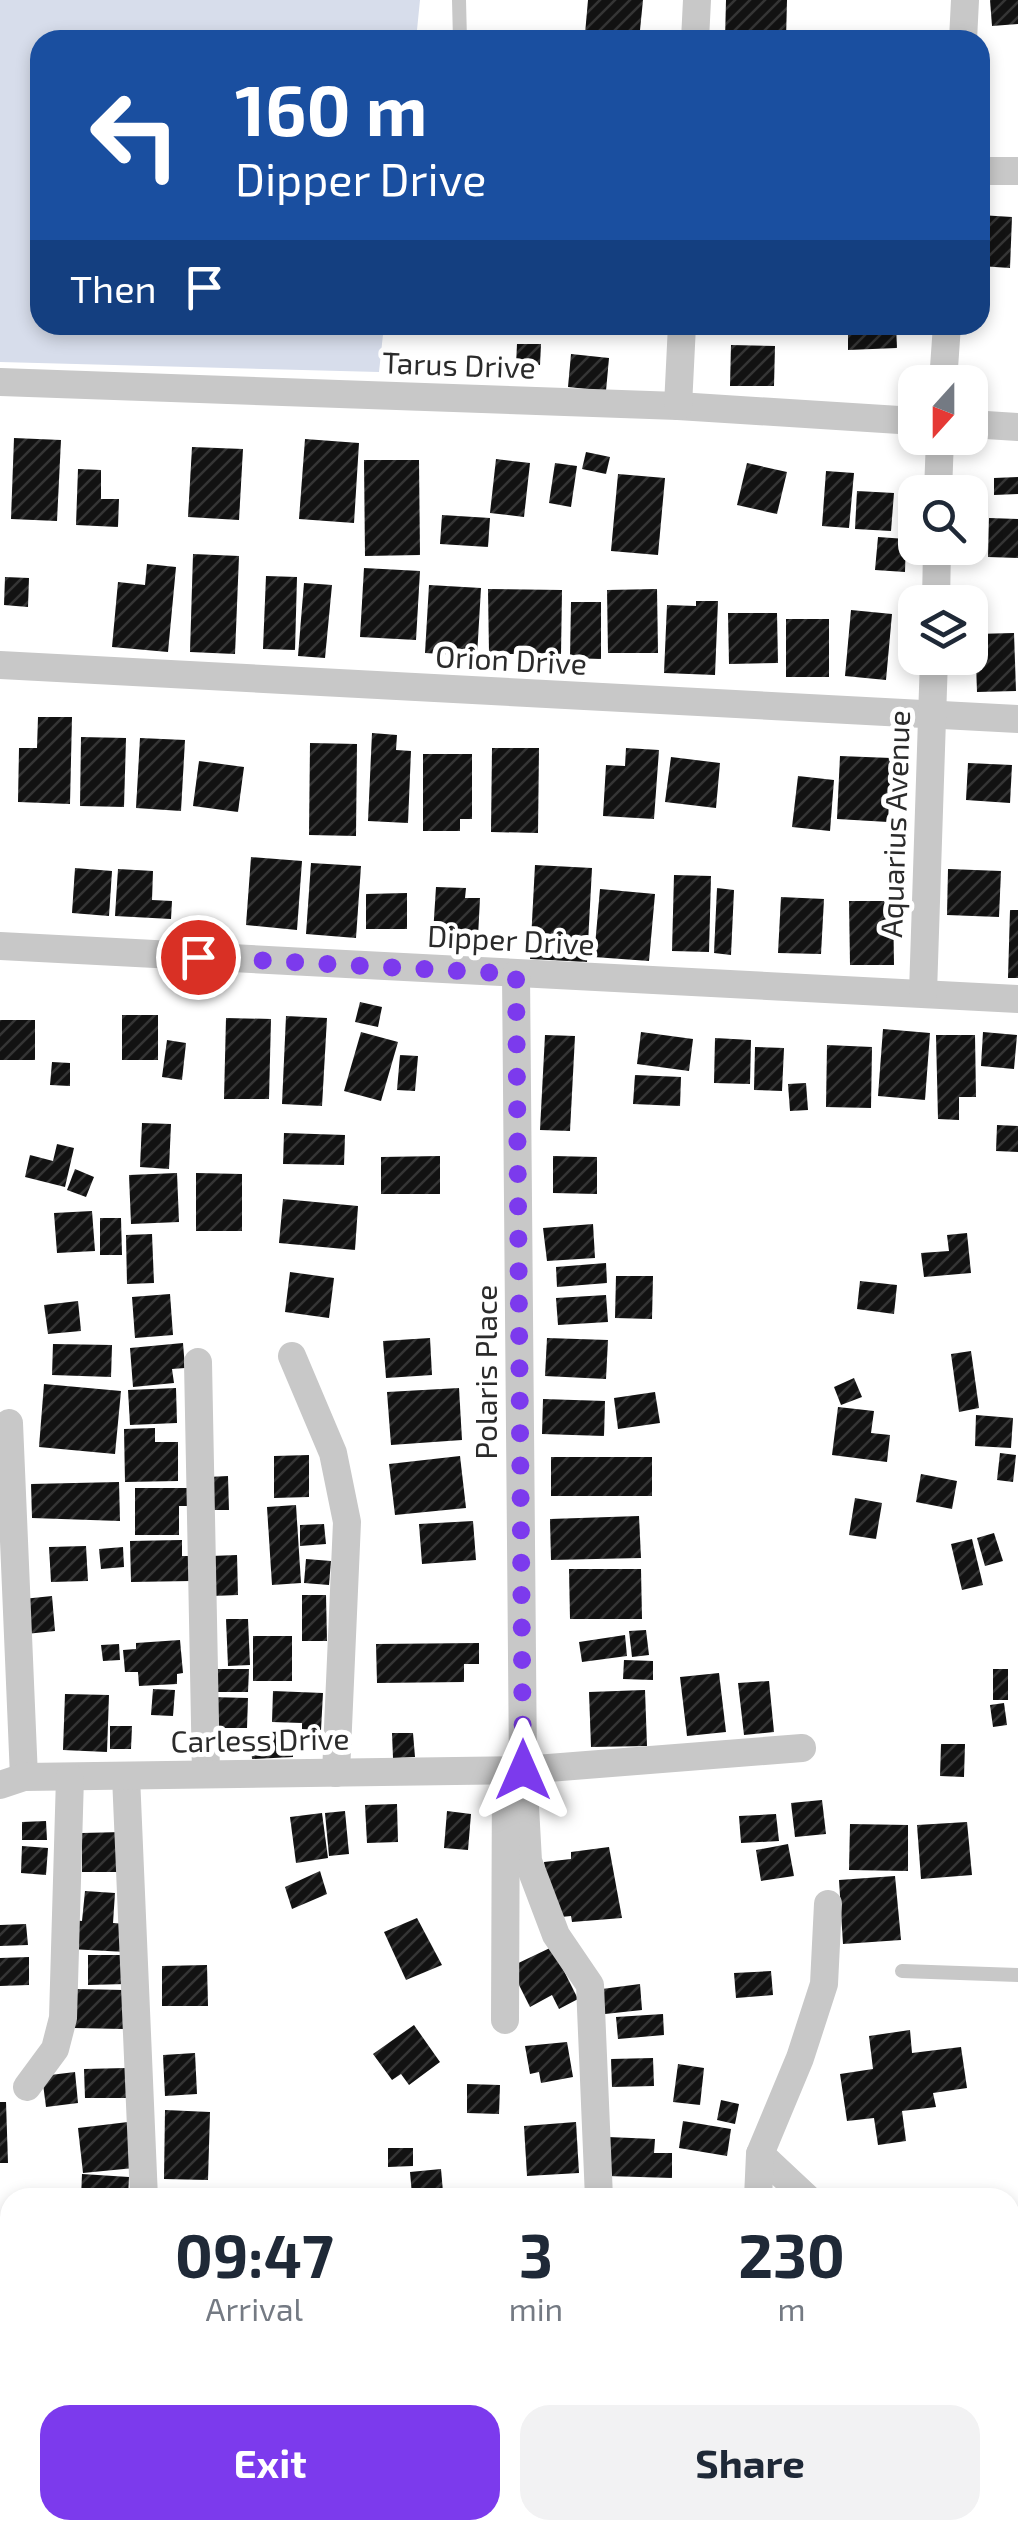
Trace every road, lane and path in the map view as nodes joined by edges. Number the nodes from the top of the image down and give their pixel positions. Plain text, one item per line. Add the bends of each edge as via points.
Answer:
1 (459, 0) edge
2 (697, 0) edge
3 (965, 0) edge
4 (460, 30) edge
5 (696, 30) edge
6 (964, 30) edge
7 (990, 171) edge
8 (1018, 171) edge
9 (682, 335) edge
10 (946, 335) edge
11 (944, 365) edge
12 (0, 382) edge
13 (678, 406) junction
14 (898, 419) edge
15 (988, 425) edge
16 (1018, 427) edge
17 (0, 666) edge
18 (934, 675) edge
19 (933, 716) junction
20 (1018, 719) edge
21 (0, 946) edge
22 (516, 974) junction
23 (923, 994) junction
24 (1018, 999) edge
25 (292, 1356) dead end
26 (198, 1362) dead end
27 (9, 1424) dead end
28 (802, 1748) dead end
29 (514, 1770) junction
30 (336, 1773) junction
31 (206, 1774) junction
32 (126, 1776) junction
33 (70, 1777) junction
34 (12, 1781) edge
35 (828, 1904) dead end
36 (902, 1970) dead end
37 (1018, 1975) edge
38 (505, 2020) dead end
39 (27, 2086) dead end
40 (760, 2154) junction
41 (144, 2188) edge
42 (599, 2188) edge
43 (758, 2188) edge
44 (796, 2188) edge

1 - 4 lane
2 - 5 street
3 - 6 street
7 - 8 street
9 - 13 street
10 - 11 street
12 - 13 street, Tarus Drive
13 - 14 street, Tarus Drive
15 - 16 street
17 - 19 street, Orion Drive
18 - 19 street, Aquarius Avenue
19 - 20 street, Orion Drive
19 - 23 street, Aquarius Avenue
21 - 22 street, Dipper Drive
22 - 23 street, Dipper Drive
22 - 29 street, Polaris Place
23 - 24 street, Dipper Drive
25 - 30 street via 333,1452 347,1522
26 - 31 street
27 - 34 street
28 - 29 street, Carless Drive
29 - 30 street, Carless Drive
29 - 38 street
29 - 42 street via 528,1861 556,1935 590,1985
30 - 31 street, Carless Drive
31 - 32 street, Carless Drive
32 - 33 street, Carless Drive
32 - 41 street
33 - 34 street, Carless Drive
33 - 39 street via 62,2018 55,2049
35 - 40 street via 824,1984
36 - 37 lane
40 - 43 street
40 - 44 street

